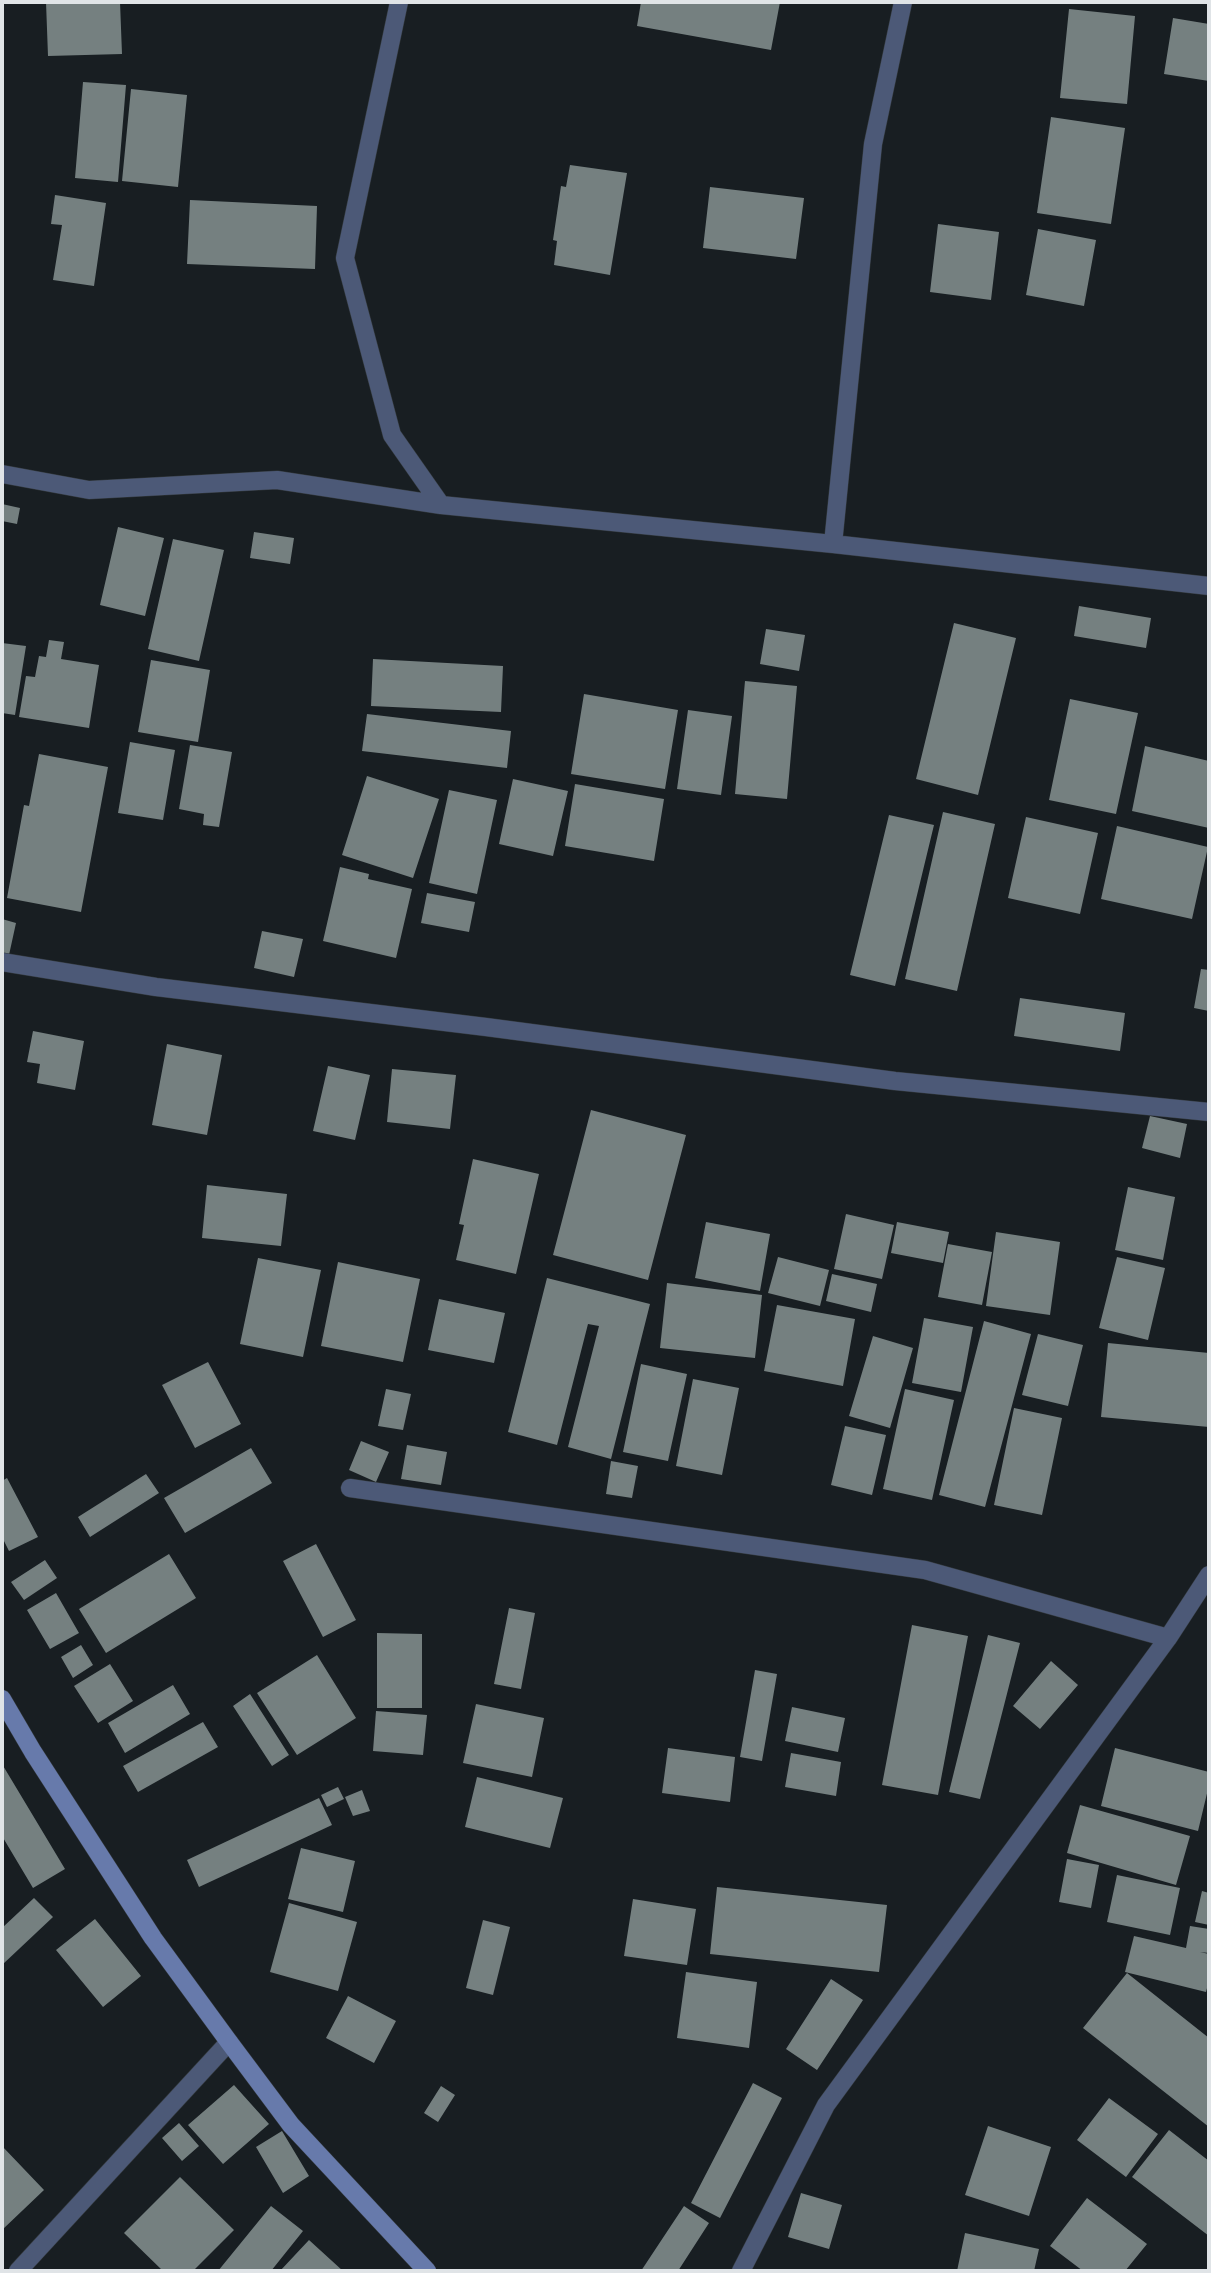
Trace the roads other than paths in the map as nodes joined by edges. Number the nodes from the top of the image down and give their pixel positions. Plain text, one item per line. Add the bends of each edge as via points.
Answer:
1 (399, 2) edge
2 (903, 2) edge
3 (2, 474) edge
4 (441, 505) junction
5 (833, 544) junction
6 (1209, 586) edge
7 (2, 962) edge
8 (1209, 1112) edge
9 (351, 1488) dead end
10 (1209, 1575) edge
11 (1168, 1638) junction
12 (2, 1699) edge
13 (229, 2042) junction
14 (18, 2271) edge
15 (427, 2271) edge
16 (741, 2271) edge

1 - 4 street via 345,258 392,435
2 - 5 street via 873,144
3 - 4 street via 89,490 277,480
4 - 5 street
5 - 6 street
7 - 8 street via 156,987 895,1081
9 - 11 street via 925,1570
10 - 11 street
11 - 16 street via 826,2105
12 - 13 street via 153,1938
13 - 14 street
13 - 15 street via 291,2125

